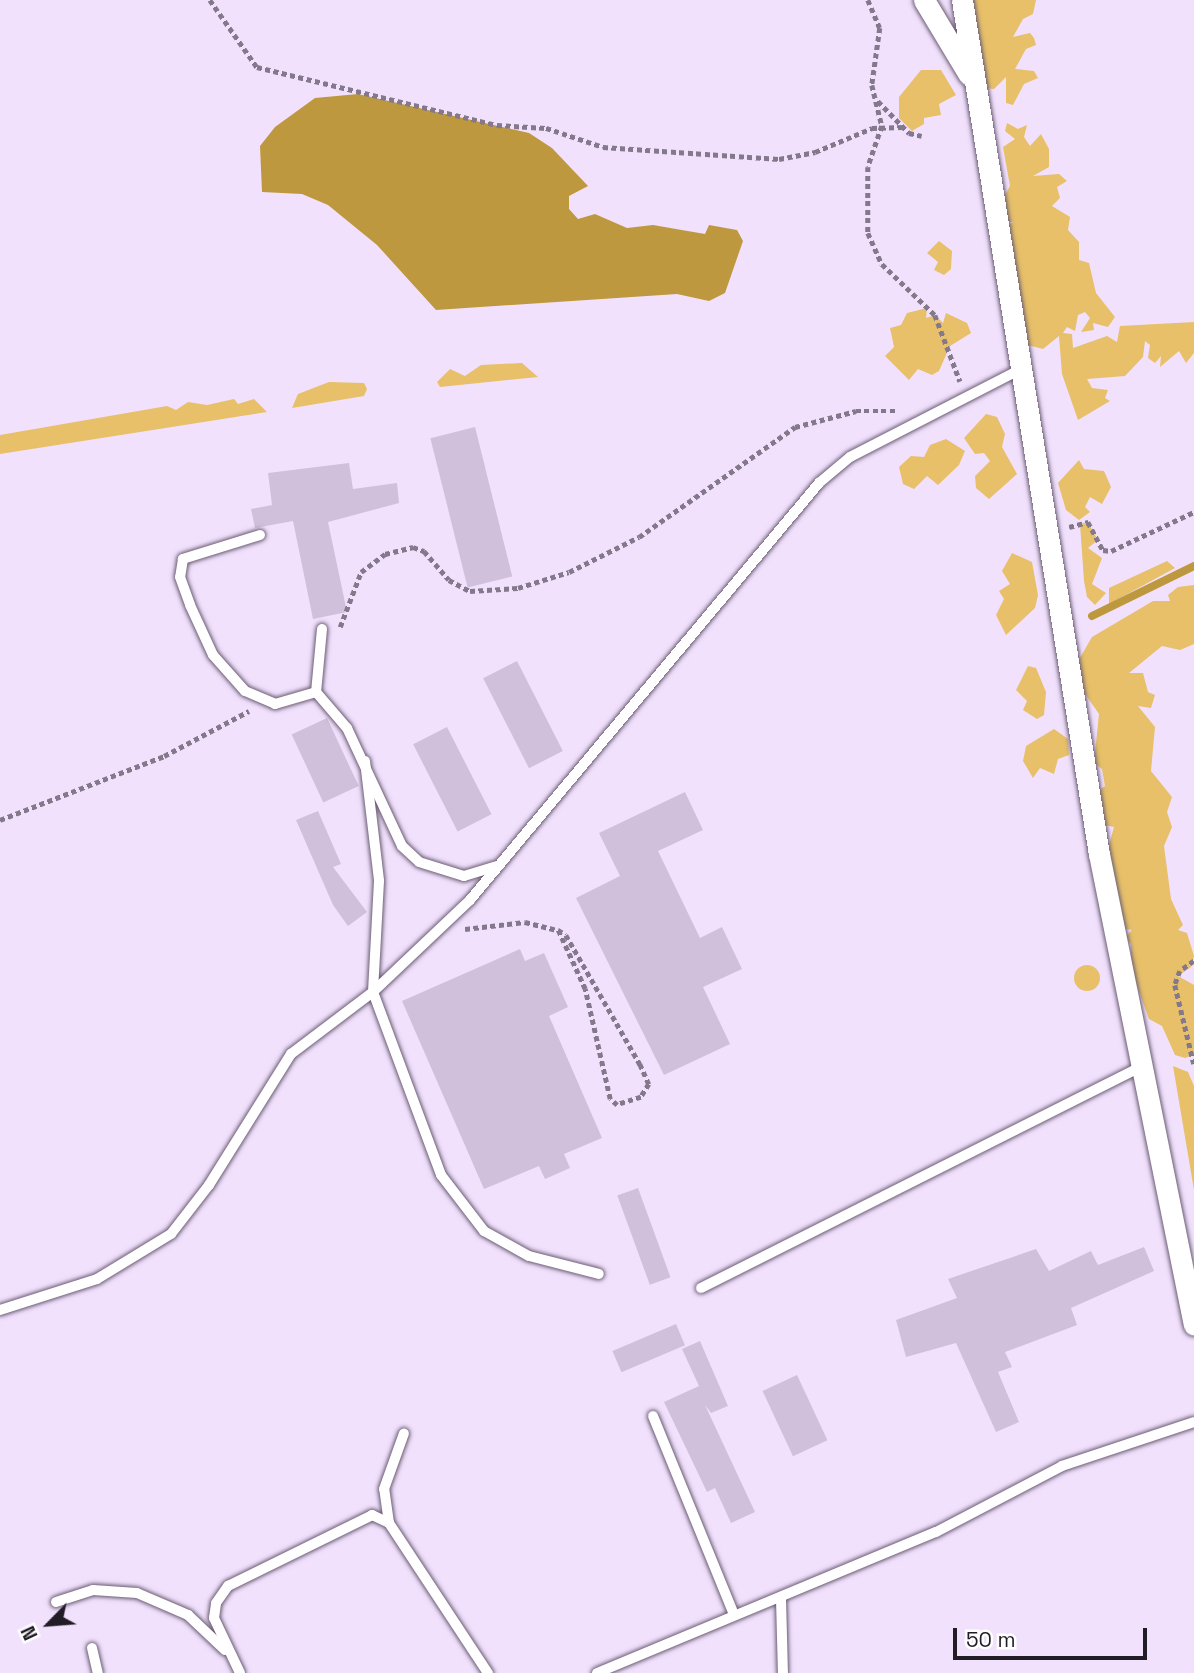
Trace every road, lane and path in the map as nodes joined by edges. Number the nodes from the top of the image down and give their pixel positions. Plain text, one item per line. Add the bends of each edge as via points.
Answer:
1 (210, 0) edge
2 (868, 0) edge
3 (924, 0) edge
4 (962, 0) edge
5 (977, 89) junction
6 (874, 97) junction
7 (882, 126) junction
8 (903, 127) junction
9 (922, 136) dead end
10 (1019, 370) junction
11 (967, 398) junction
12 (932, 415) junction
13 (1194, 512) edge
14 (1046, 532) junction
15 (260, 534) dead end
16 (322, 629) dead end
17 (321, 649) junction
18 (316, 692) junction
19 (269, 702) junction
20 (365, 761) junction
21 (0, 820) edge
22 (501, 864) junction
23 (449, 921) junction
24 (558, 930) junction
25 (1194, 961) edge
26 (373, 992) junction
27 (1194, 1064) edge
28 (1141, 1068) junction
29 (599, 1273) dead end
30 (701, 1288) dead end
31 (0, 1310) edge
32 (1194, 1325) edge
33 (653, 1416) dead end
34 (1194, 1422) edge
35 (404, 1433) dead end
36 (390, 1523) junction
37 (781, 1599) junction
38 (56, 1602) dead end
39 (734, 1614) junction
40 (92, 1648) dead end
41 (238, 1668) edge
42 (98, 1673) edge
43 (488, 1673) edge
44 (597, 1673) edge
45 (783, 1673) edge

1 - 7 path via 257,67 497,125 546,128 603,147 779,159 816,152
2 - 6 path via 880,28 872,73
3 - 5 street
4 - 5 street
5 - 10 street
6 - 7 path
6 - 8 path
7 - 8 path
7 - 11 path via 868,167 868,233 882,264 935,315
8 - 9 path
10 - 11 lane
10 - 14 street
11 - 12 lane
12 - 17 path via 856,411 795,428 760,447 714,488 639,537 569,572 518,588 470,591 449,580 424,551 402,548 386,554 361,572 346,619
12 - 22 lane via 850,457 802,501
13 - 14 path via 1111,551 1103,550 1088,522
14 - 28 street
15 - 19 lane via 183,559 180,577 213,655 244,691
16 - 17 lane
17 - 18 lane
18 - 19 lane via 289,703
18 - 20 lane via 347,728
19 - 21 path via 164,755
20 - 22 lane via 402,846 419,862 464,876
20 - 26 lane via 379,881
22 - 23 lane
23 - 24 path via 477,931 525,922
23 - 26 lane
24 - 24 path via 578,950 628,1037 649,1084 641,1097 617,1105 610,1099 582,979
25 - 27 path via 1180,971 1175,985
26 - 29 lane via 450,1191 484,1231 528,1256
26 - 31 lane via 292,1054 209,1185 171,1234 97,1279
28 - 30 lane
28 - 32 street
33 - 39 lane
34 - 37 lane via 1062,1466 936,1532
35 - 36 lane via 384,1489
36 - 41 lane via 372,1515 352,1522 228,1587 214,1618
36 - 43 lane
37 - 39 lane
37 - 45 lane
38 - 41 lane via 93,1590 138,1593 188,1615
39 - 44 lane
40 - 42 lane

